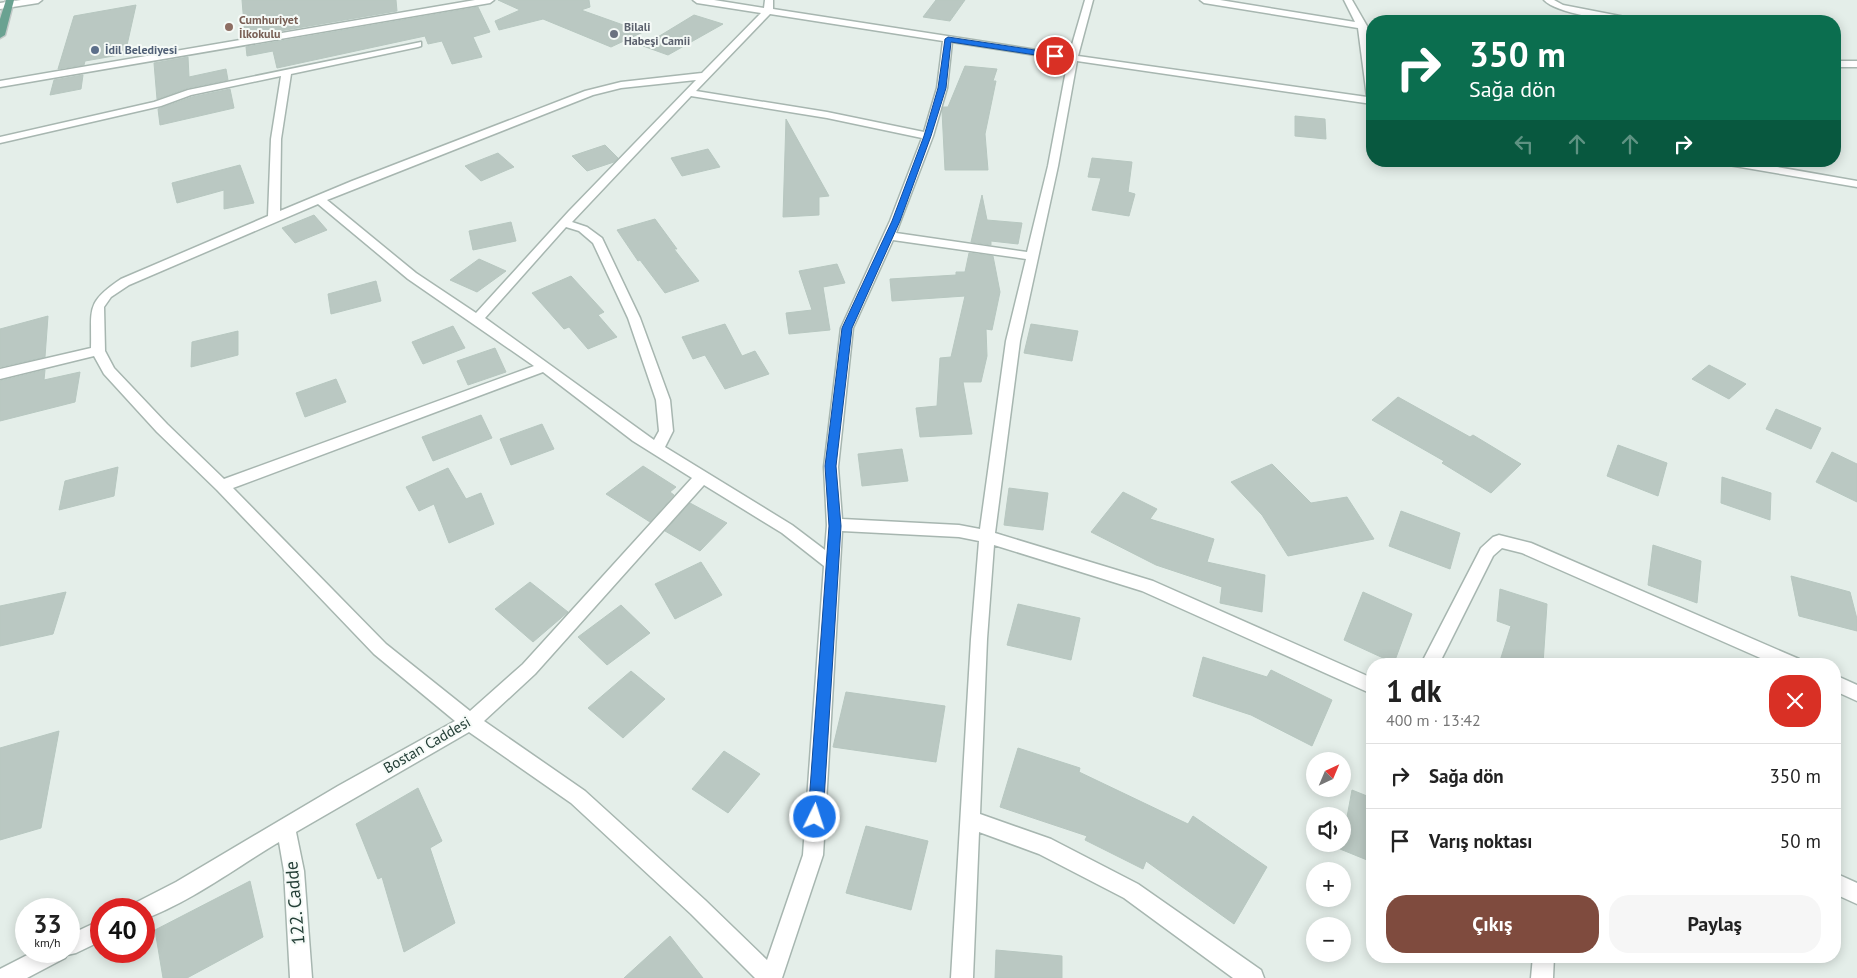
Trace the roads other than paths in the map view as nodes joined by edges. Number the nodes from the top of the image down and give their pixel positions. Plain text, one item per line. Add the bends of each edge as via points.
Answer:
1 (38, 0) edge
2 (490, 0) edge
3 (698, 0) edge
4 (1089, 0) edge
5 (1204, 0) edge
6 (1348, 0) edge
7 (1548, 0) edge
8 (5, 3) edge
9 (769, 6) edge
10 (1600, 15) edge
11 (1362, 26) junction
12 (0, 35) edge
13 (948, 39) junction
14 (418, 44) dead end
15 (1366, 56) edge
16 (1073, 58) junction
17 (1841, 64) edge
18 (1857, 64) edge
19 (286, 73) junction
20 (706, 76) junction
21 (0, 84) edge
22 (689, 93) junction
23 (1366, 100) edge
24 (928, 136) junction
25 (0, 140) edge
26 (1758, 167) edge
27 (1857, 184) edge
28 (319, 199) junction
29 (274, 218) junction
30 (564, 222) junction
31 (889, 236) junction
32 (1032, 256) junction
33 (477, 319) junction
34 (98, 351) junction
35 (544, 367) junction
36 (0, 374) edge
37 (657, 449) junction
38 (702, 477) junction
39 (222, 486) junction
40 (835, 526) junction
41 (987, 537) junction
42 (833, 564) junction
43 (1433, 658) edge
44 (1779, 658) edge
45 (1366, 683) edge
46 (1841, 686) edge
47 (1857, 693) edge
48 (470, 722) junction
49 (969, 819) junction
50 (286, 828) junction
51 (1841, 886) edge
52 (1857, 894) edge
53 (155, 903) edge
54 (34, 963) edge
55 (1543, 963) edge
56 (4, 978) edge
57 (301, 978) edge
58 (771, 978) edge
59 (962, 978) edge
60 (1253, 978) edge
61 (1542, 978) edge

1 - 8 street
2 - 21 street
3 - 9 street
4 - 16 street
5 - 11 street
6 - 11 street
7 - 10 street via 1560,7
8 - 12 main road
9 - 13 street
9 - 20 street
11 - 15 street
13 - 16 street
13 - 24 street via 942,88
14 - 19 street
16 - 23 street
16 - 32 street
17 - 18 street
19 - 25 street via 188,93 157,104
19 - 29 street via 276,139
20 - 22 street
20 - 28 street via 621,85 589,93
22 - 24 street via 827,115
22 - 30 street
24 - 31 street
26 - 27 street
28 - 29 street
28 - 33 street via 412,276
29 - 34 street via 125,282 107,294 98,307
30 - 33 street
30 - 37 street via 583,229 598,241 634,318 663,400 666,431
31 - 32 street
31 - 40 street via 847,328 831,466
32 - 41 street via 1013,341
33 - 35 street
34 - 36 street
34 - 39 street via 109,371
35 - 37 street
35 - 39 street
37 - 38 street
38 - 42 street via 787,529
38 - 48 street, Bostan Caddesi via 529,669
39 - 48 street via 380,649
40 - 41 street via 959,531
40 - 42 street
41 - 45 street via 1147,586
41 - 49 street
42 - 58 street via 813,855
43 - 44 street via 1487,552 1499,541 1525,547
46 - 47 street
48 - 50 street, Bostan Caddesi
48 - 58 street via 578,797
49 - 59 street
49 - 60 street via 1044,846 1131,891
50 - 53 street, Bostan Caddesi
50 - 57 street, 122. Cadde via 294,871
51 - 52 street
54 - 56 street
55 - 61 street

